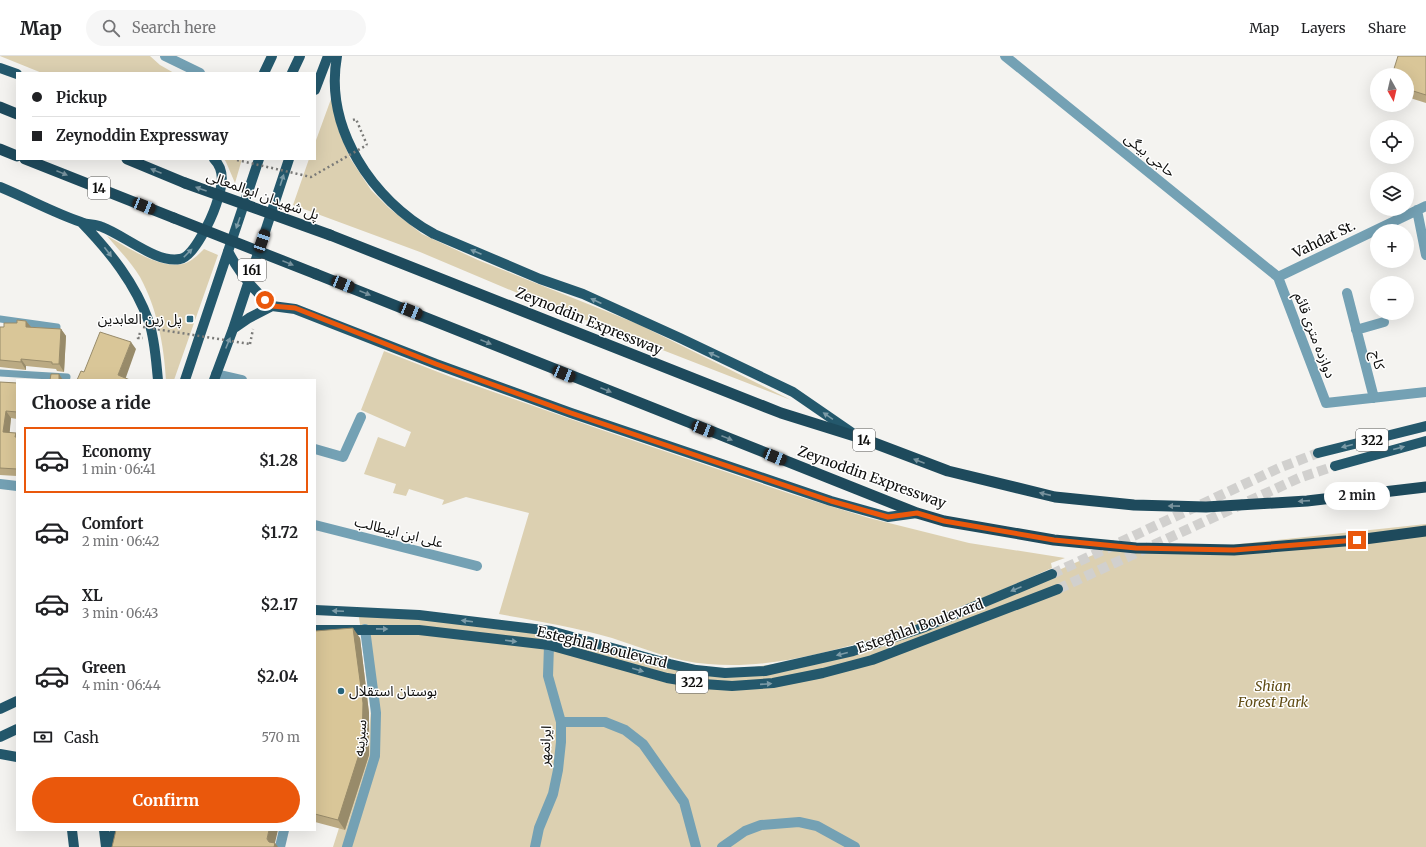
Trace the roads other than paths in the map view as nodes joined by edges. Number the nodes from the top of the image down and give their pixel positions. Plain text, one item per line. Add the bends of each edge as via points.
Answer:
1 (165, 56) edge
2 (272, 56) edge
3 (300, 56) edge
4 (328, 56) edge
5 (337, 56) edge
6 (1006, 56) edge
7 (0, 68) edge
8 (198, 72) edge
9 (264, 72) edge
10 (292, 72) edge
11 (16, 74) edge
12 (316, 87) edge
13 (0, 107) edge
14 (16, 114) edge
15 (0, 149) edge
16 (16, 156) edge
17 (28, 160) edge
18 (129, 160) edge
19 (215, 160) edge
20 (259, 160) edge
21 (289, 160) edge
22 (0, 187) edge
23 (1421, 208) edge
24 (82, 223) junction
25 (330, 235) joint
26 (228, 251) junction
27 (1426, 255) edge
28 (1278, 276) junction
29 (248, 282) junction
30 (1347, 293) dead end
31 (272, 306) junction
32 (0, 319) edge
33 (1384, 322) dead end
34 (57, 327) edge
35 (233, 329) junction
36 (1356, 330) junction
37 (0, 374) edge
38 (67, 377) dead end
39 (215, 377) edge
40 (158, 379) edge
41 (185, 379) edge
42 (233, 379) edge
43 (1426, 392) edge
44 (1374, 398) junction
45 (361, 417) dead end
46 (1426, 426) edge
47 (860, 438) junction
48 (1426, 441) edge
49 (316, 449) edge
50 (1318, 453) tunnel mouth
51 (1335, 466) tunnel mouth
52 (0, 484) edge
53 (16, 486) edge
54 (1426, 487) edge
55 (917, 513) junction
56 (316, 525) edge
57 (1426, 531) edge
58 (476, 566) dead end
59 (1052, 574) tunnel mouth
60 (1058, 588) tunnel mouth
61 (316, 610) edge
62 (366, 629) junction
63 (316, 630) edge
64 (549, 645) junction
65 (16, 701) edge
66 (0, 708) edge
67 (561, 722) junction
68 (16, 729) edge
69 (0, 737) edge
70 (0, 754) edge
71 (16, 757) edge
72 (72, 831) edge
73 (104, 831) edge
74 (115, 831) edge
75 (284, 831) edge
76 (74, 847) edge
77 (106, 847) edge
78 (111, 847) edge
79 (280, 847) edge
80 (346, 847) edge
81 (535, 847) edge
82 (696, 847) edge
83 (722, 847) edge
84 (855, 847) edge

1 - 8 street
2 - 9 main road
3 - 10 main road
4 - 12 main road
47 -> 5 main road via 793,392 583,294 540,279 417,225 380,192 367,175 345,134 335,92
6 - 28 street, حاجی بیگی
7 - 11 main road
13 - 14 highway
15 - 16 highway
17 -> 55 highway, Zeynoddin Expressway / 14, bridge
25 -> 18 highway, پل شهیدان ابوالمعالی / 14, bridge
24 -> 19 main road via 101,226 171,260 181,259 190,254 212,217 222,188 221,171
20 -> 26 main road, 161
29 -> 21 main road, 161
22 - 24 main road
23 - 27 street
23 - 28 street, Vahdat St.
24 -> 40 main road via 106,249 132,285 149,322
25 - 47 highway, Zeynoddin Expressway / 14 via 781,413
26 - 29 main road via 237,269
26 - 41 main road, 161
28 - 44 street, دوازده متری قائم via 1326,403
29 - 31 main road via 258,295
29 - 35 main road, 161
30 - 36 street, کاج
31 - 35 main road
31 - 55 main road via 295,308 534,400 831,501 888,517
32 - 34 lane
33 - 36 street
39 -> 35 main road, 161
36 - 44 street, کاج
37 - 38 lane
39 - 42 street
43 - 44 street
45 - 49 street via 343,457
46 -> 50 main road, 322
54 -> 47 highway, Zeynoddin Expressway / 14 via 1307,501 1206,507 1134,505 1055,497 948,471
51 -> 48 main road, 322
52 - 53 street
55 - 57 highway, Zeynoddin Expressway / 14 via 944,521 1054,540 1136,548 1234,550 1357,540
56 - 58 street, علی ابن ابیطالب
59 -> 61 main road, Esteghlal Boulevard / 322 via 925,627 853,651 765,671 725,673 670,664 551,631 419,615
64 -> 60 main road, Esteghlal Boulevard / 322 via 667,678 732,686 772,683 872,660
62 - 63 main road, Esteghlal Boulevard / 322
62 -> 64 main road, Esteghlal Boulevard / 322 via 419,630
62 - 80 street, سبزینه via 376,713 375,756
64 - 67 street, ایرانمهر via 548,676
65 - 66 main road
67 - 81 street, ایرانمهر via 558,770 553,794 539,828
67 - 82 street via 605,722 625,730 643,744 684,802
68 - 69 main road
70 - 71 main road
72 - 76 main road
73 - 77 main road
74 - 78 main road
75 - 79 street
83 - 84 street via 745,831 761,825 798,822 817,826

